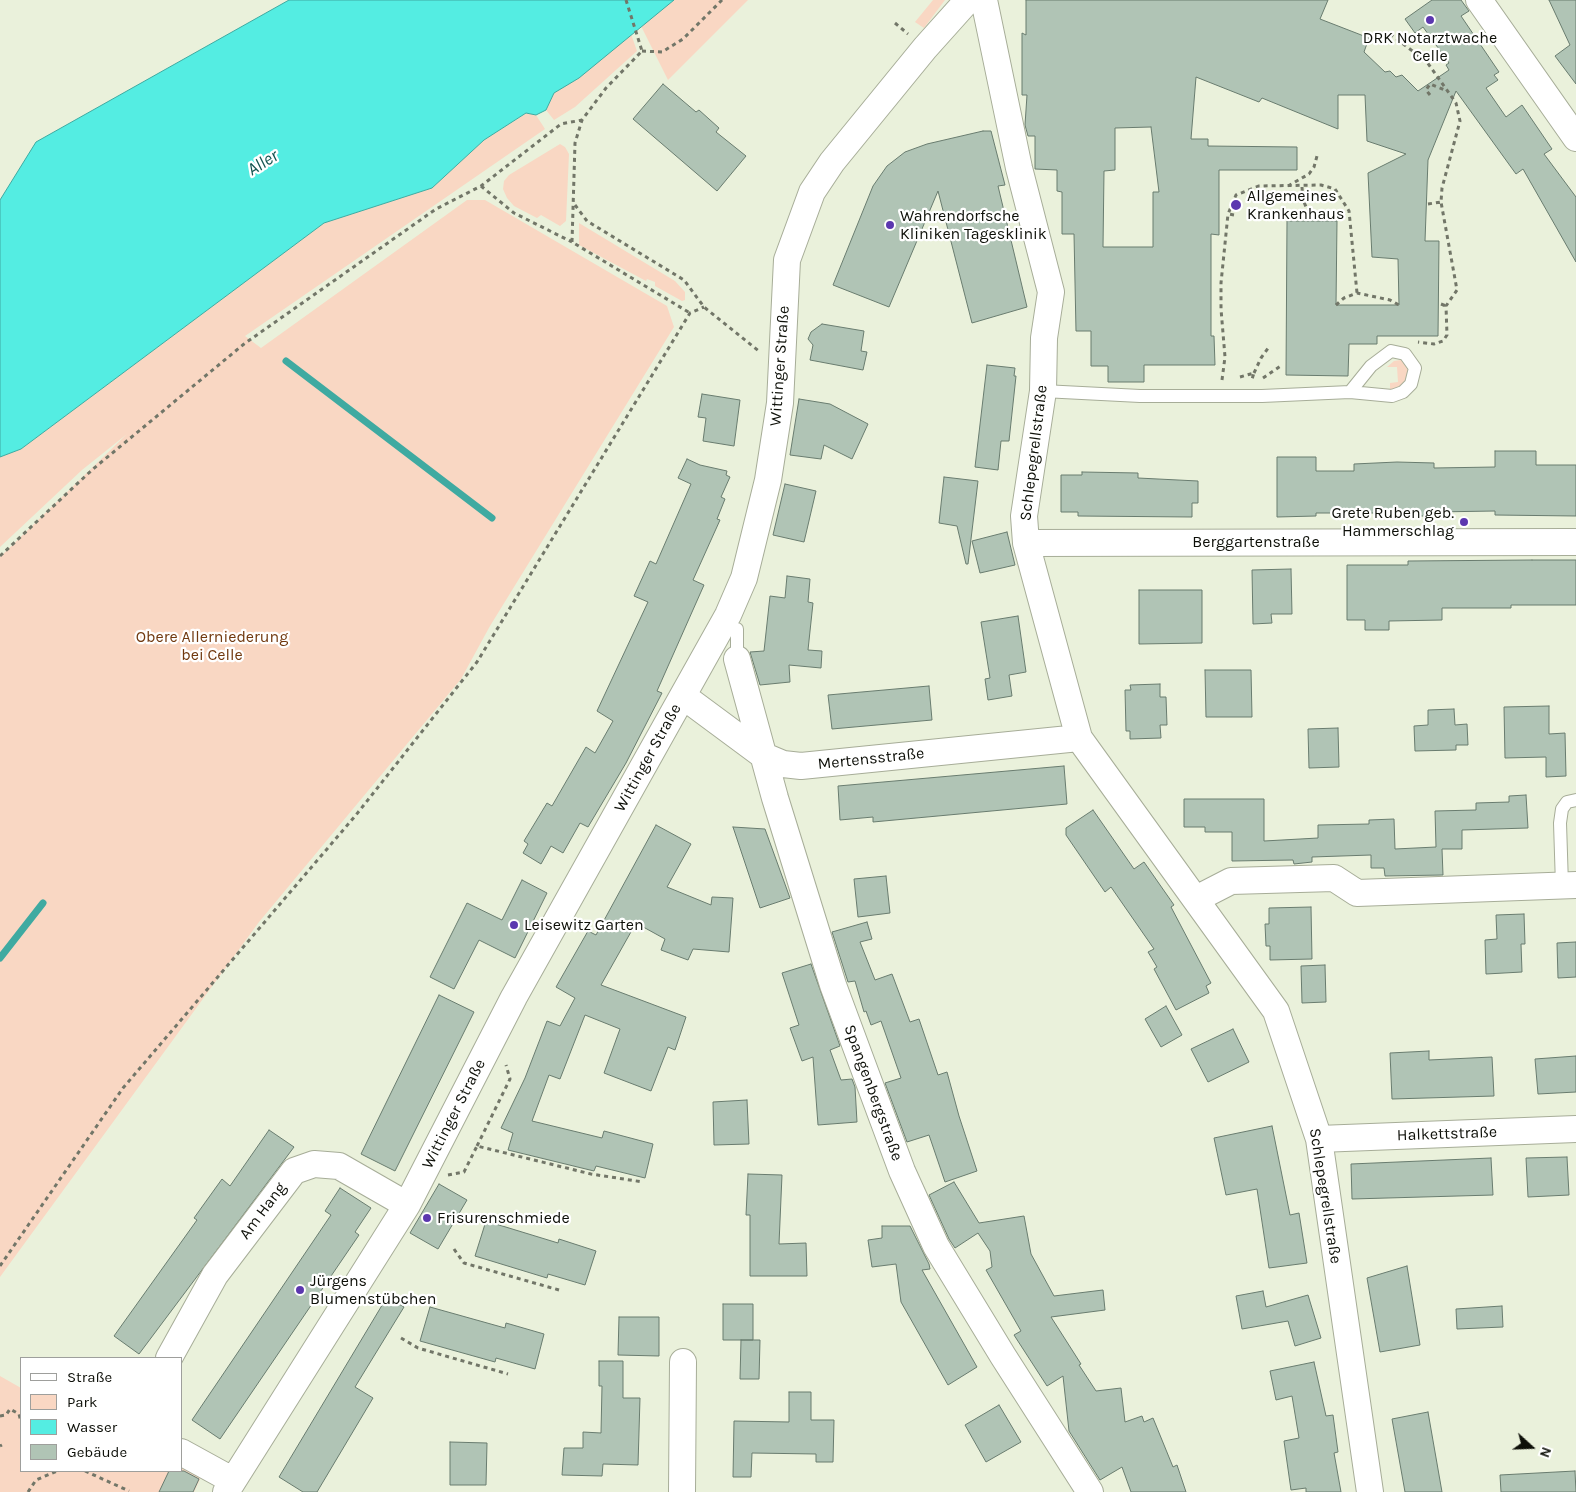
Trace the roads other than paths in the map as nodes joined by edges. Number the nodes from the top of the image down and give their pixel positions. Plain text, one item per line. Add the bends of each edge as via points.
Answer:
1 (968, 0) edge
2 (984, 0) edge
3 (1479, 0) edge
4 (1576, 138) edge
5 (1043, 391) junction
6 (1350, 392) junction
7 (1576, 542) edge
8 (1026, 543) junction
9 (737, 629) dead end
10 (737, 659) joint
11 (683, 696) junction
12 (1079, 738) junction
13 (764, 756) junction
14 (1576, 800) edge
15 (1569, 885) edge
16 (1196, 899) junction
17 (1576, 1129) edge
18 (1318, 1139) junction
19 (407, 1205) junction
20 (170, 1357) edge
21 (683, 1362) dead end
22 (182, 1453) edge
23 (229, 1486) edge
24 (682, 1492) edge
25 (1090, 1492) edge
26 (1370, 1492) edge

1 - 11 street, Wittinger Straße via 832,162 812,192 788,260 780,403 768,480 744,578 728,615
2 - 5 street, Schlepegrellstraße via 1019,168 1051,292 1044,338
3 - 4 street
5 - 6 lane via 1140,396
5 - 8 street, Schlepegrellstraße via 1024,516
6 - 6 lane via 1392,396 1411,384 1415,368 1405,354 1391,351 1371,366
7 - 8 street, Berggartenstraße
8 - 12 street, Schlepegrellstraße
9 - 10 lane
10 - 13 street, Spangenbergstraße
11 - 13 street, Mertensstraße
11 - 19 street, Wittinger Straße via 514,996
12 - 13 street, Mertensstraße via 801,766 783,764
12 - 16 street, Schlepegrellstraße
13 - 25 street, Spangenbergstraße via 833,985 902,1171 936,1246
14 - 15 lane via 1567,802 1562,809 1560,823
15 - 16 street via 1357,893 1334,878 1231,880
16 - 18 street, Schlepegrellstraße via 1276,1011
17 - 18 street, Halkettstraße
18 - 26 street, Schlepegrellstraße
19 - 20 street, Am Hang via 338,1166 314,1164 294,1171 215,1275
19 - 23 street, Wittinger Straße
21 - 24 street
22 - 23 street

